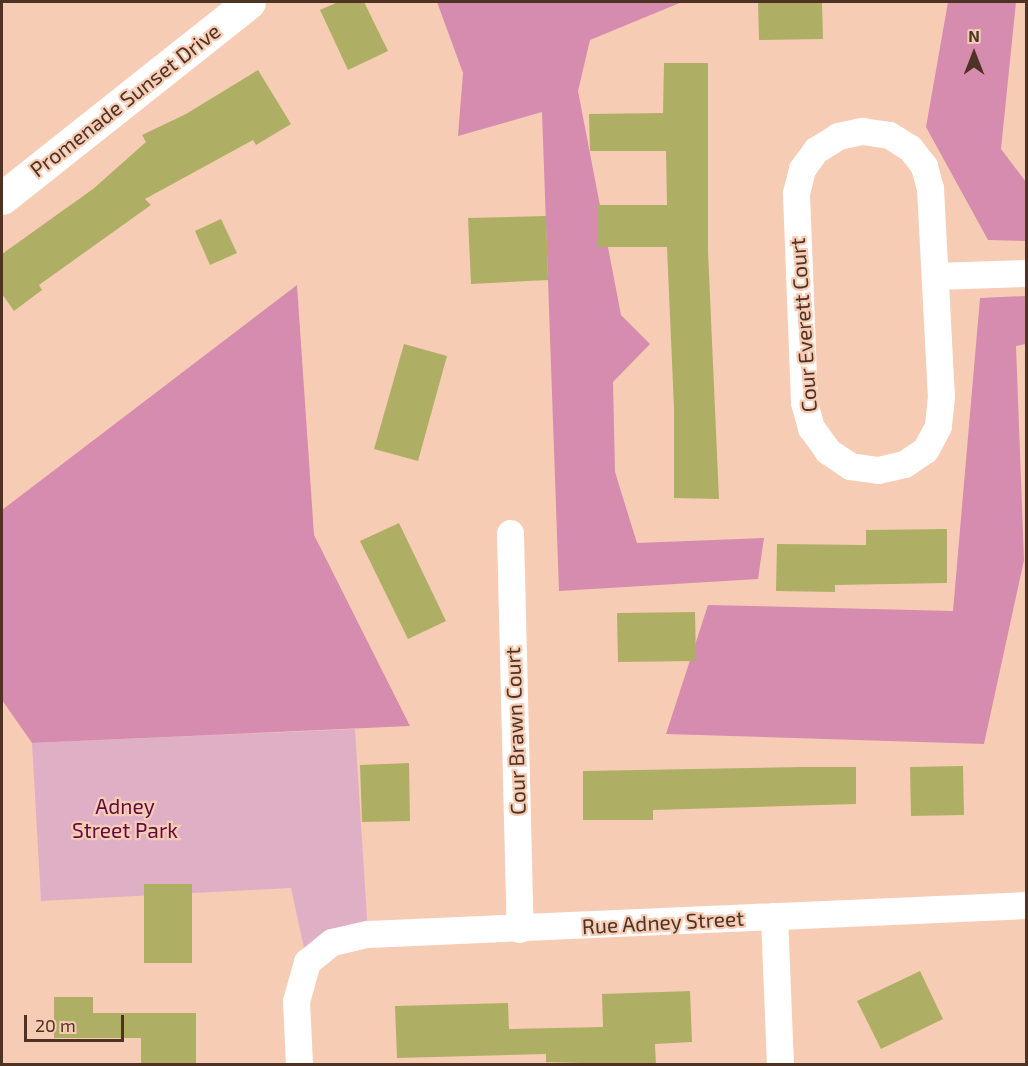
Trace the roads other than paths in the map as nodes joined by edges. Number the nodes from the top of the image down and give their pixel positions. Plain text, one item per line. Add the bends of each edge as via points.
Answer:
1 (249, 2) edge
2 (2, 198) edge
3 (1026, 273) edge
4 (935, 276) junction
5 (510, 533) dead end
6 (1026, 905) edge
7 (774, 916) junction
8 (520, 929) junction
9 (298, 1065) edge
10 (780, 1065) edge

1 - 2 street, Promenade Sunset Drive
3 - 4 street
4 - 4 street, Cour Everett Court via 930,188 924,166 910,148 889,135 862,131 838,136 816,150 802,169 796,193 804,402 811,428 822,444 850,466 878,470 904,464 925,450 938,426 941,396
5 - 8 street, Cour Brawn Court
6 - 7 street, Rue Adney Street
7 - 8 street, Rue Adney Street
7 - 10 street
8 - 9 street, Rue Adney Street via 368,934 332,942 307,962 296,1001

